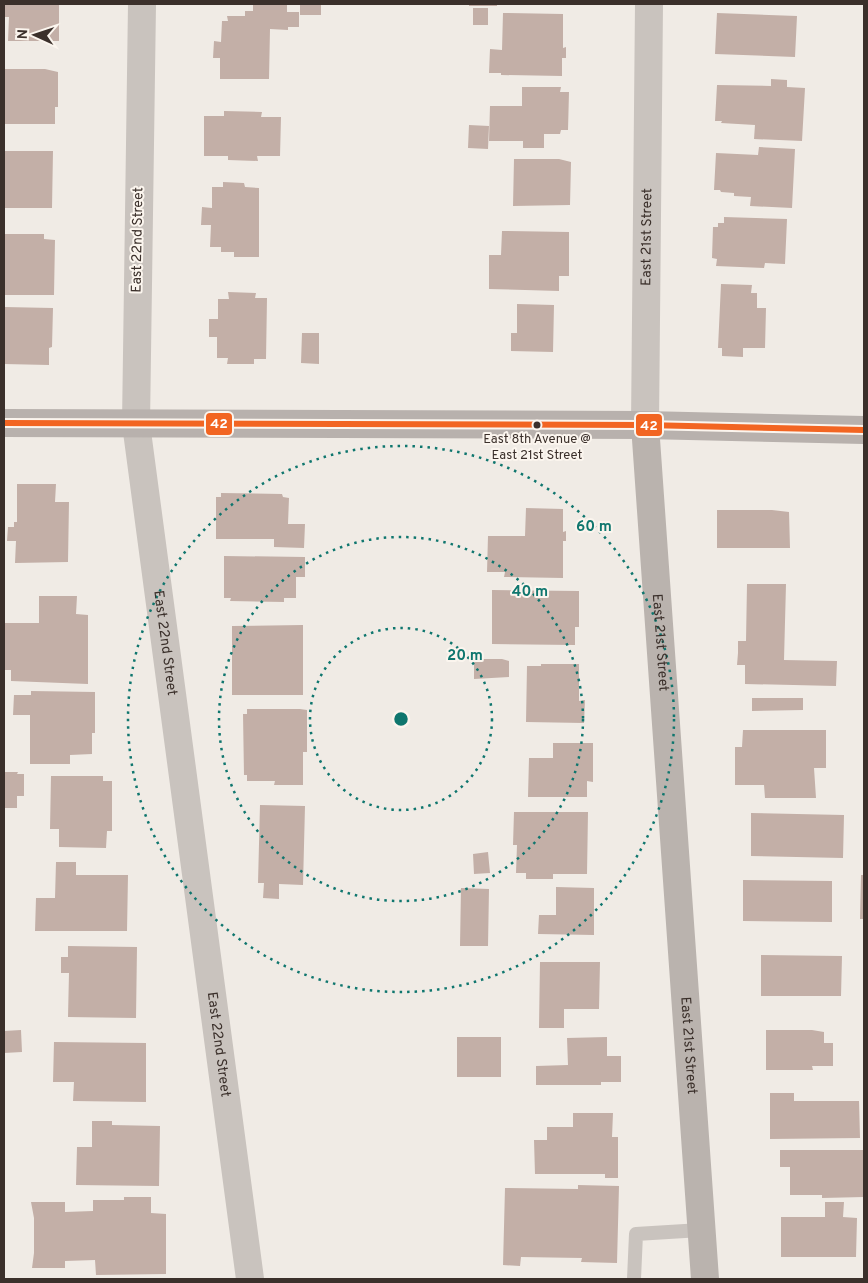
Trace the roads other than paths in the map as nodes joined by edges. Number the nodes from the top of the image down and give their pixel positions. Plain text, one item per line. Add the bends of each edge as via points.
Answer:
1 (142, 4) edge
2 (649, 4) edge
3 (4, 423) edge
4 (136, 424) junction
5 (644, 425) junction
6 (864, 430) edge
7 (701, 1230) junction
8 (250, 1279) edge
9 (634, 1279) edge
10 (705, 1279) edge

1 - 4 street, East 22nd Street
2 - 5 street, East 21st Street
3 - 4 main road
4 - 5 main road
4 - 8 street, East 22nd Street
5 - 6 main road
5 - 7 main road, East 21st Street
7 - 9 lane via 636,1234
7 - 10 main road, East 21st Street

